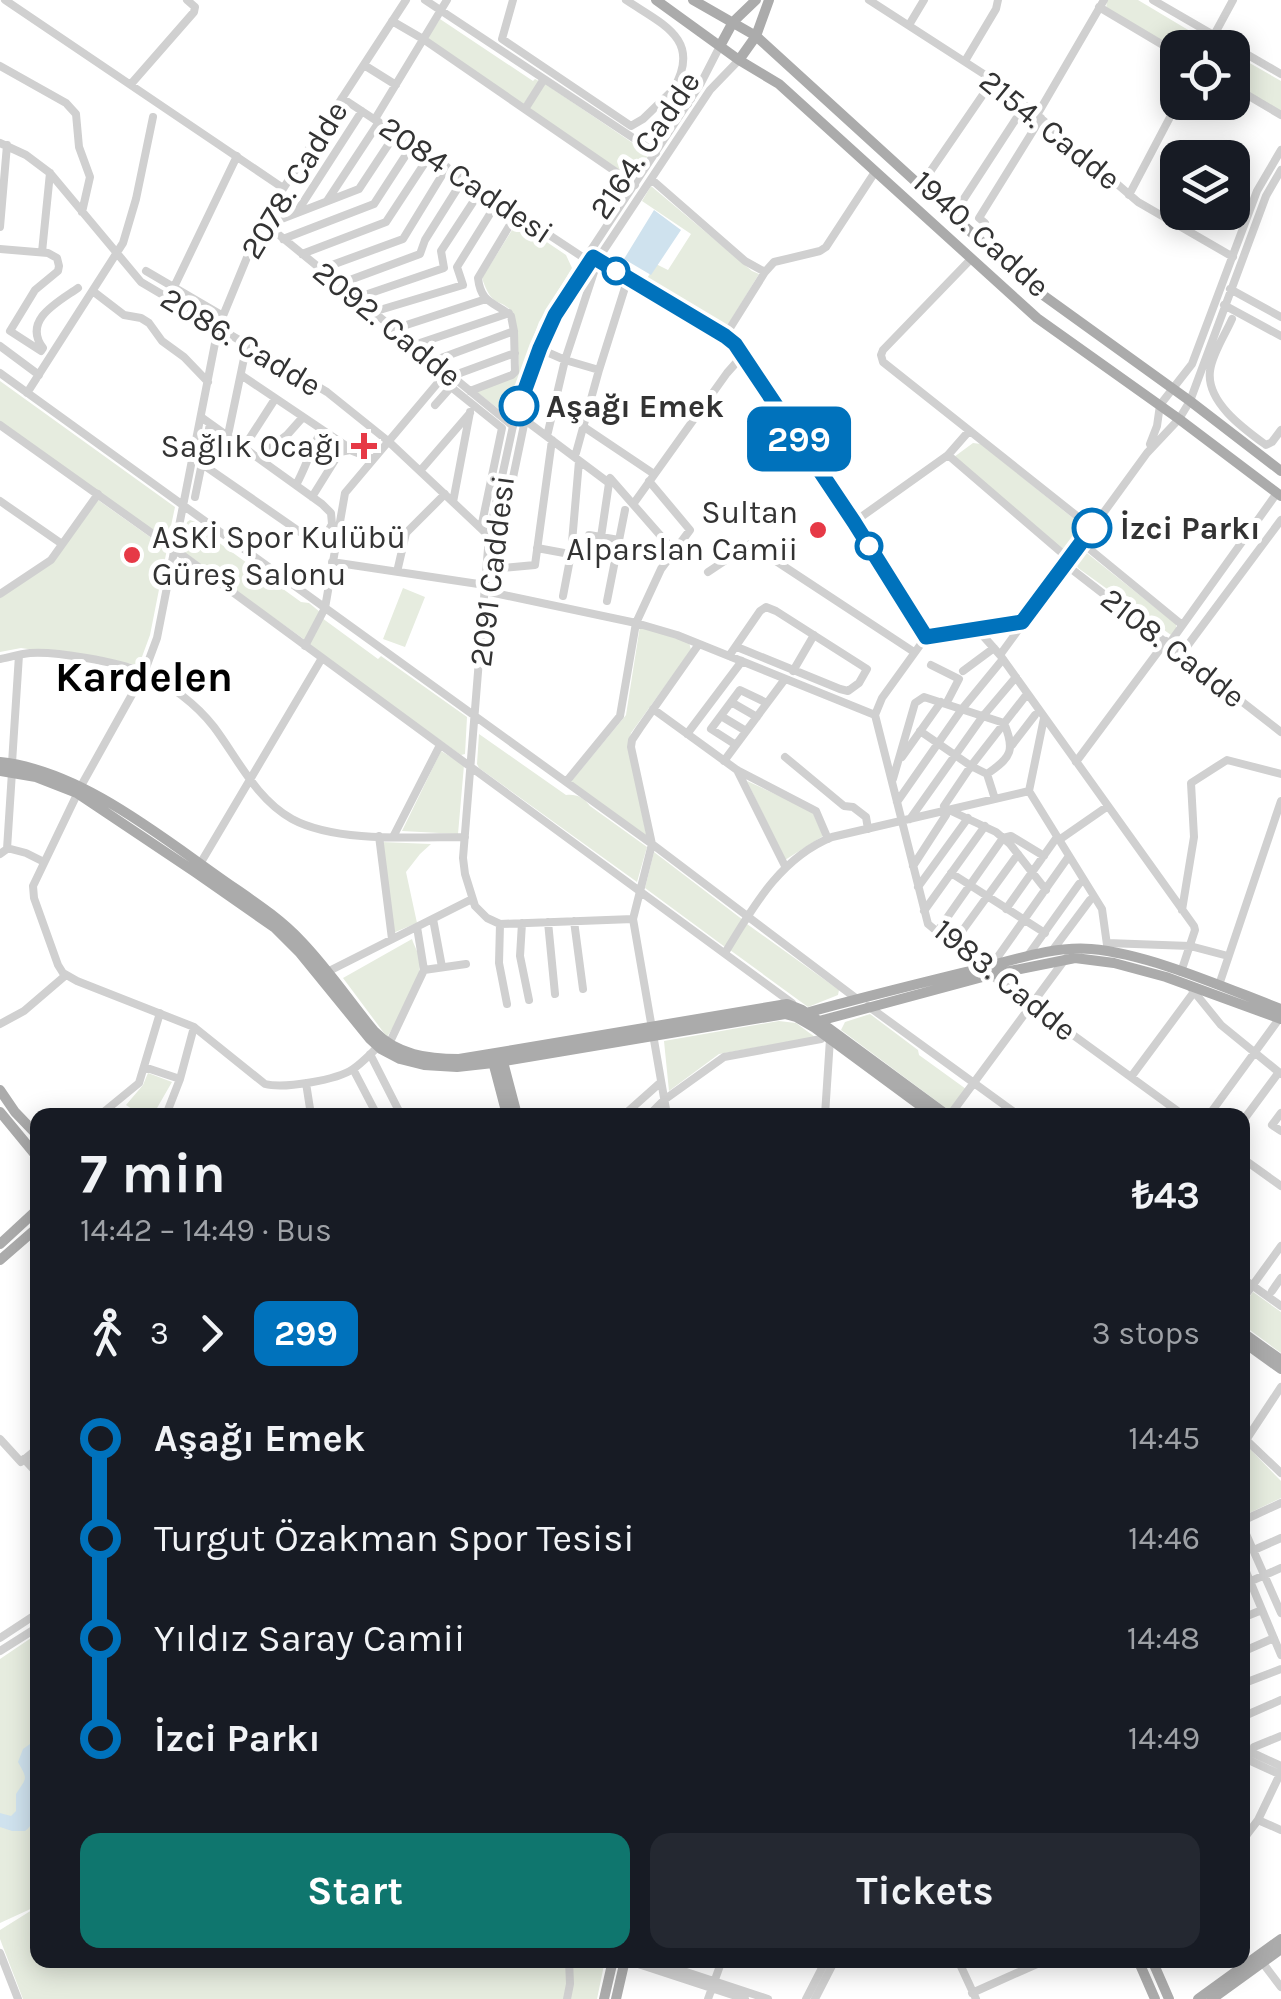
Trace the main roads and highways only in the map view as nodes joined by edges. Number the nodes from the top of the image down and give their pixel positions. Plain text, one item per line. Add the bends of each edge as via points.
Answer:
1 (656, 0) edge
2 (693, 0) edge
3 (756, 0) edge
4 (769, 0) edge
5 (734, 22) junction
6 (756, 36) junction
7 (720, 46) junction
8 (739, 60) junction
9 (1281, 471) edge
10 (1279, 494) edge
11 (6, 767) edge
12 (79, 790) junction
13 (988, 969) junction
14 (803, 1014) junction
15 (1281, 1015) edge
16 (821, 1032) junction
17 (380, 1046) junction
18 (497, 1058) junction
19 (0, 1090) edge
20 (506, 1108) edge
21 (515, 1108) edge
22 (924, 1108) edge
23 (938, 1108) edge
24 (0, 1112) edge
25 (30, 1128) edge
26 (30, 1148) edge
27 (30, 1216) edge
28 (30, 1234) edge
29 (0, 1244) edge
30 (0, 1260) edge
31 (1250, 1338) edge
32 (1250, 1347) edge
33 (1281, 1360) edge
34 (1281, 1370) edge
35 (1281, 1938) edge
36 (1281, 1949) edge
37 (1250, 1961) edge
38 (611, 1968) edge
39 (624, 1968) edge
40 (1141, 1968) edge
41 (1156, 1968) edge
42 (1240, 1968) edge
43 (1170, 1997) edge
44 (604, 1999) edge
45 (616, 1999) edge
46 (1155, 1999) edge
47 (1198, 1999) edge
48 (1212, 1999) edge

1 - 7 main road, 1940. Cadde
2 - 5 main road, 1940. Cadde
3 - 5 main road, 2164. Cadde
4 - 6 main road, 2164. Cadde
5 - 6 main road, 1940. Cadde
5 - 7 main road, 2164. Cadde
6 - 8 main road, 2164. Cadde
6 - 9 main road, 1940. Cadde via 1030,285
7 - 8 main road, 1940. Cadde
8 - 10 main road, 1940. Cadde via 779,84 1036,318
11 - 12 main road via 37,770
12 - 17 main road via 275,928
12 - 17 main road via 288,928
13 - 14 main road
13 - 15 main road via 1084,958
13 - 15 main road via 1052,951 1108,947 1219,985
13 - 16 main road via 868,1006
14 - 16 main road
14 - 18 main road
16 - 22 main road
16 - 23 main road
17 - 18 main road via 424,1065 457,1067
18 - 20 main road
18 - 21 main road
19 - 25 main road
24 - 26 main road
27 - 29 main road
28 - 30 main road
31 - 33 main road
32 - 34 main road
35 - 37 main road
36 - 48 main road
38 - 44 main road
39 - 45 main road
40 - 46 main road
41 - 43 main road
42 - 47 main road

